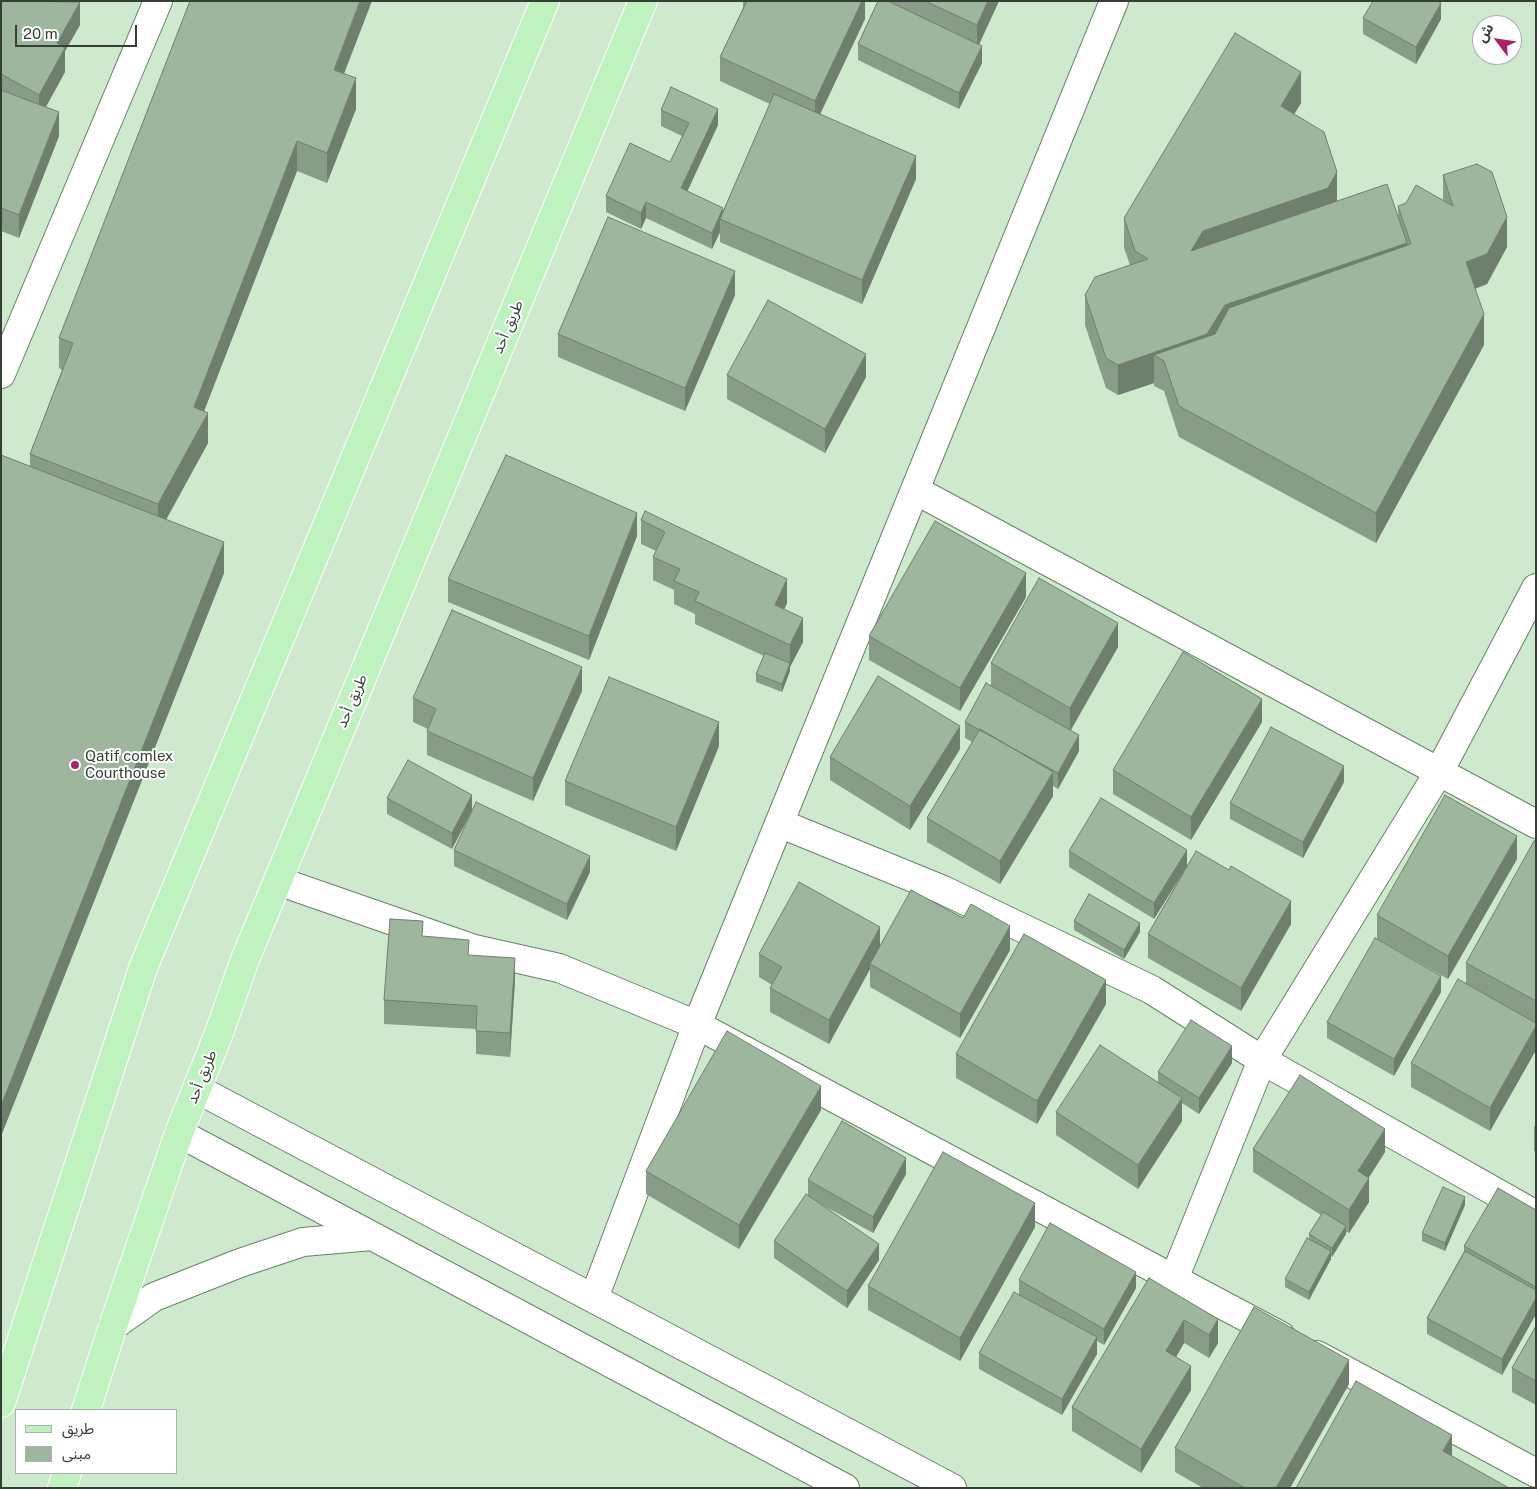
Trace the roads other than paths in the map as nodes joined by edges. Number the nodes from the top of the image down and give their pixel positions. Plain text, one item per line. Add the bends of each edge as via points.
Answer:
1 (158, 1) edge
2 (545, 1) edge
3 (643, 1) edge
4 (1114, 1) edge
5 (1, 374) edge
6 (915, 490) junction
7 (1536, 588) edge
8 (1439, 772) junction
9 (779, 823) junction
10 (1536, 824) edge
11 (278, 881) junction
12 (697, 1025) junction
13 (1262, 1060) junction
14 (197, 1089) junction
15 (179, 1133) junction
16 (1536, 1215) edge
17 (372, 1236) junction
18 (1174, 1279) junction
19 (594, 1298) junction
20 (113, 1326) junction
21 (1, 1403) edge
22 (86, 1409) edge
23 (1536, 1473) edge
24 (67, 1474) edge
25 (62, 1488) edge
26 (845, 1488) edge
27 (952, 1488) edge

1 - 5 street
2 - 21 main road via 143,968
3 - 11 main road, طريق أحد
4 - 6 street
6 - 8 street
6 - 9 street
7 - 8 street
8 - 10 street
8 - 13 street
9 - 12 street
9 - 13 street via 943,890 1152,990
11 - 12 street via 474,949 559,968
11 - 14 main road, طريق أحد
12 - 18 street
12 - 19 street
13 - 16 street
13 - 18 street
14 - 15 main road, طريق أحد
14 - 19 street
15 - 17 street
15 - 20 main road, طريق أحد
17 - 20 street via 303,1242 240,1263 154,1297
17 - 26 street
18 - 23 street
19 - 27 street
20 - 22 main road, طريق أحد
24 - 25 main road

